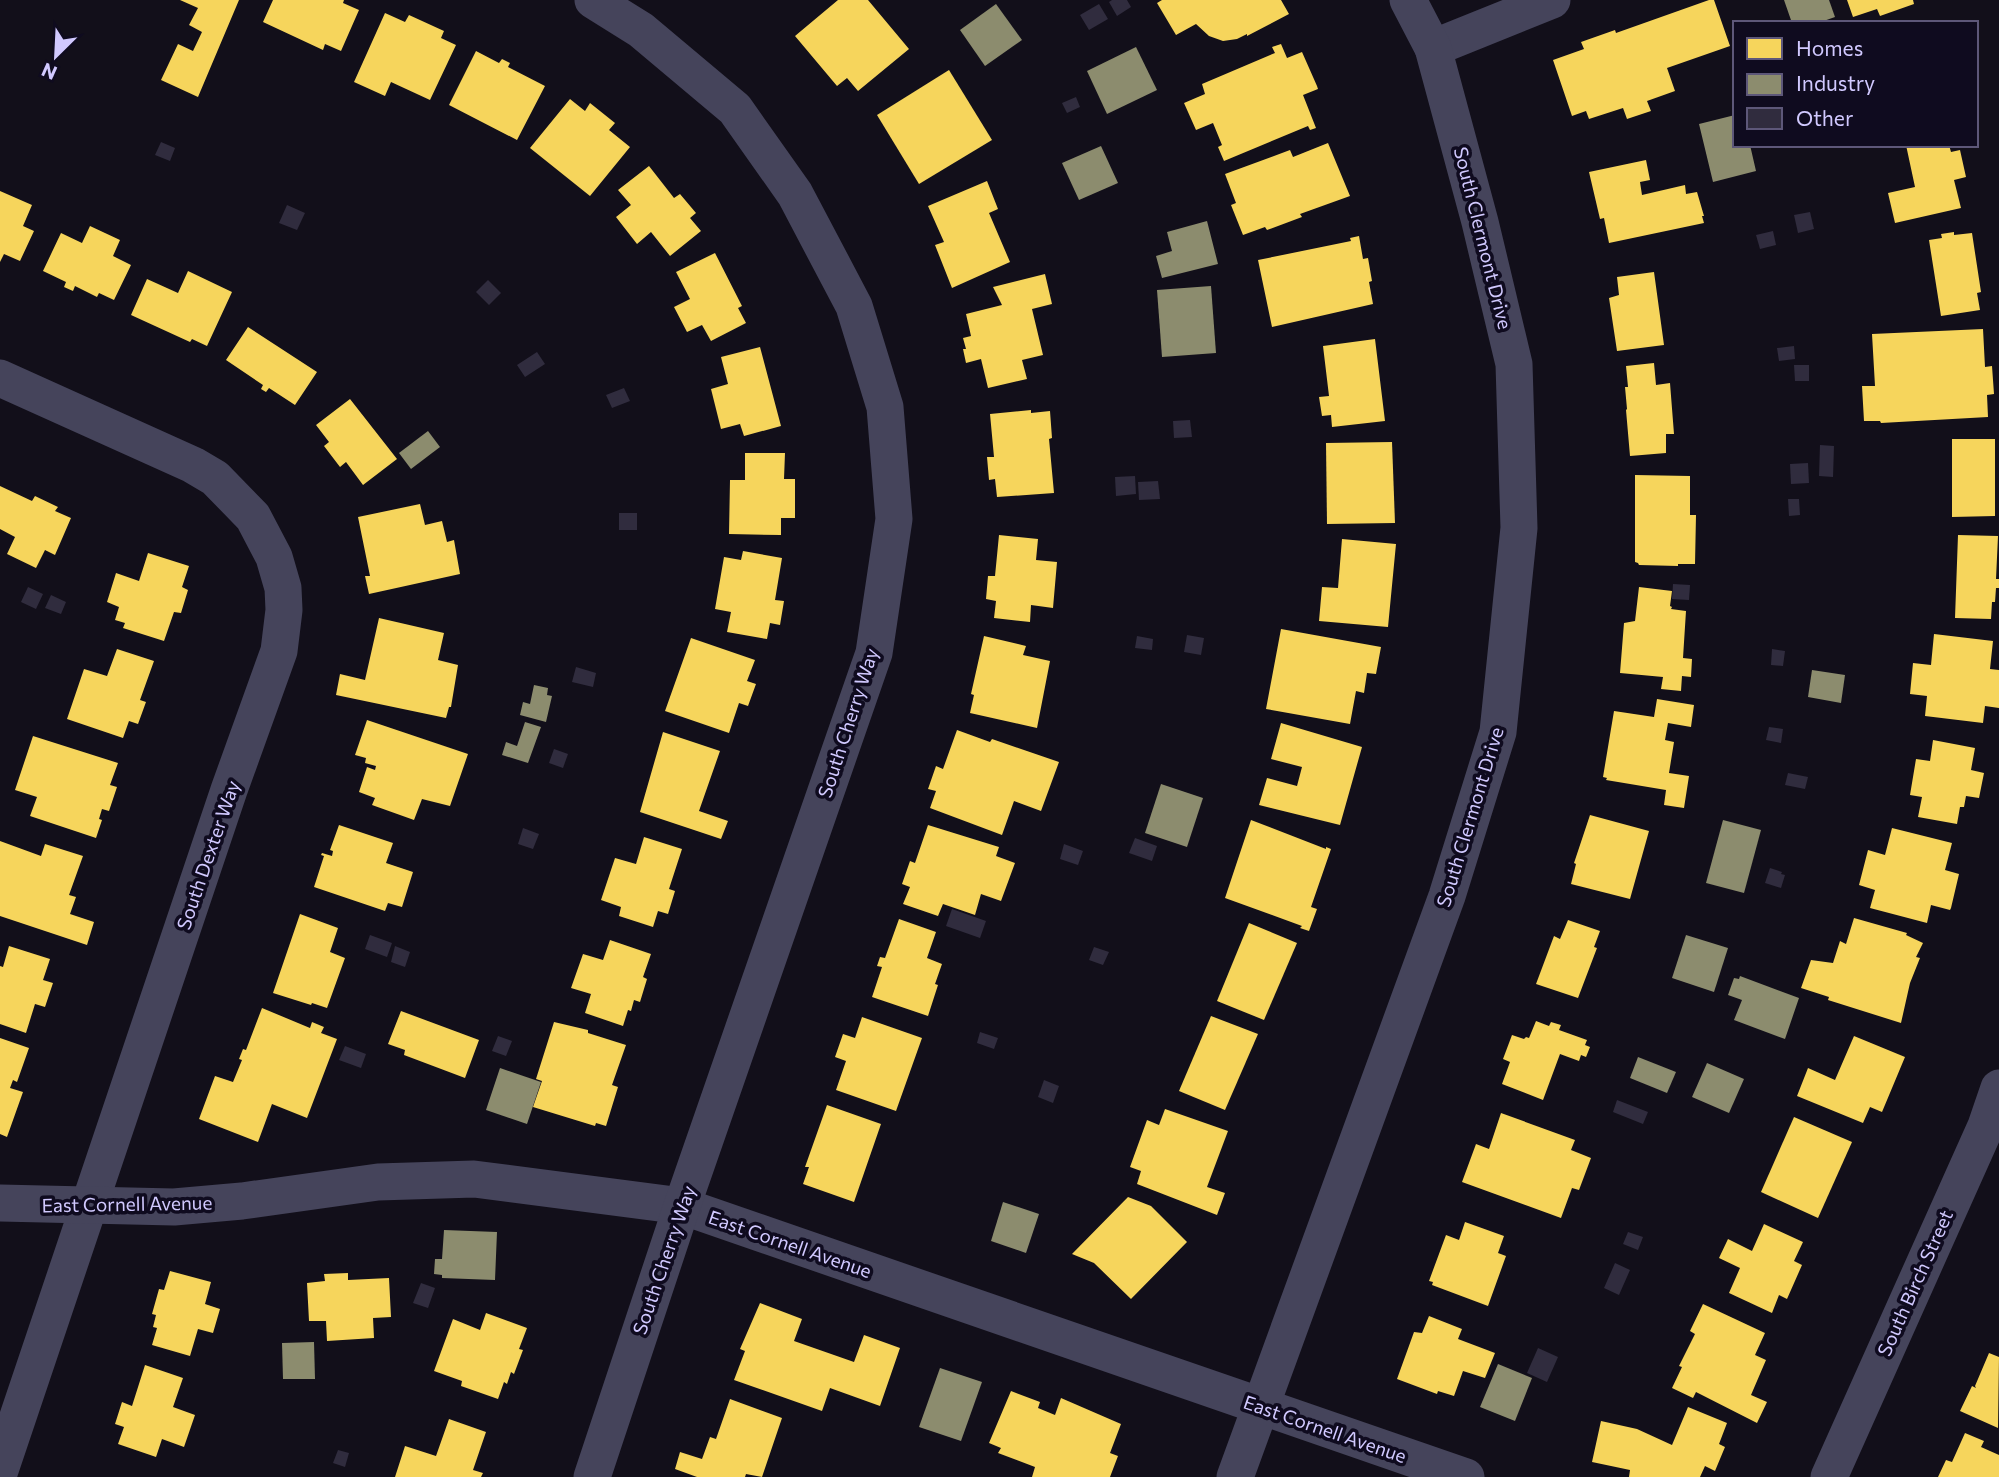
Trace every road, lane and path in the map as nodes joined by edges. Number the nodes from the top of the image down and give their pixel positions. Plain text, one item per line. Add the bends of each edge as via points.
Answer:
1 (593, 0) edge
2 (1408, 0) edge
3 (1552, 0) edge
4 (1433, 48) junction
5 (0, 378) edge
6 (1999, 1088) edge
7 (0, 1203) edge
8 (682, 1206) junction
9 (90, 1207) junction
10 (1261, 1407) junction
11 (0, 1470) edge
12 (592, 1477) edge
13 (1235, 1477) edge
14 (1466, 1477) edge
15 (1829, 1477) edge

1 - 8 street, South Cherry Way via 641,30 735,109 796,194 854,306 885,407 894,519 874,653
2 - 4 street, South Clermont Drive
3 - 4 street
4 - 10 street, South Clermont Drive via 1514,364 1519,528 1498,732 1447,896
5 - 9 street, South Dexter Way via 215,478 253,517 274,557 283,588 275,662
6 - 15 street, South Birch Street
7 - 9 street, East Cornell Avenue
8 - 9 street, East Cornell Avenue via 474,1179 378,1182 174,1207
8 - 10 street, East Cornell Avenue
8 - 12 street, South Cherry Way
9 - 11 street, South Dexter Way
10 - 13 street, South Clermont Drive
10 - 14 street, East Cornell Avenue

